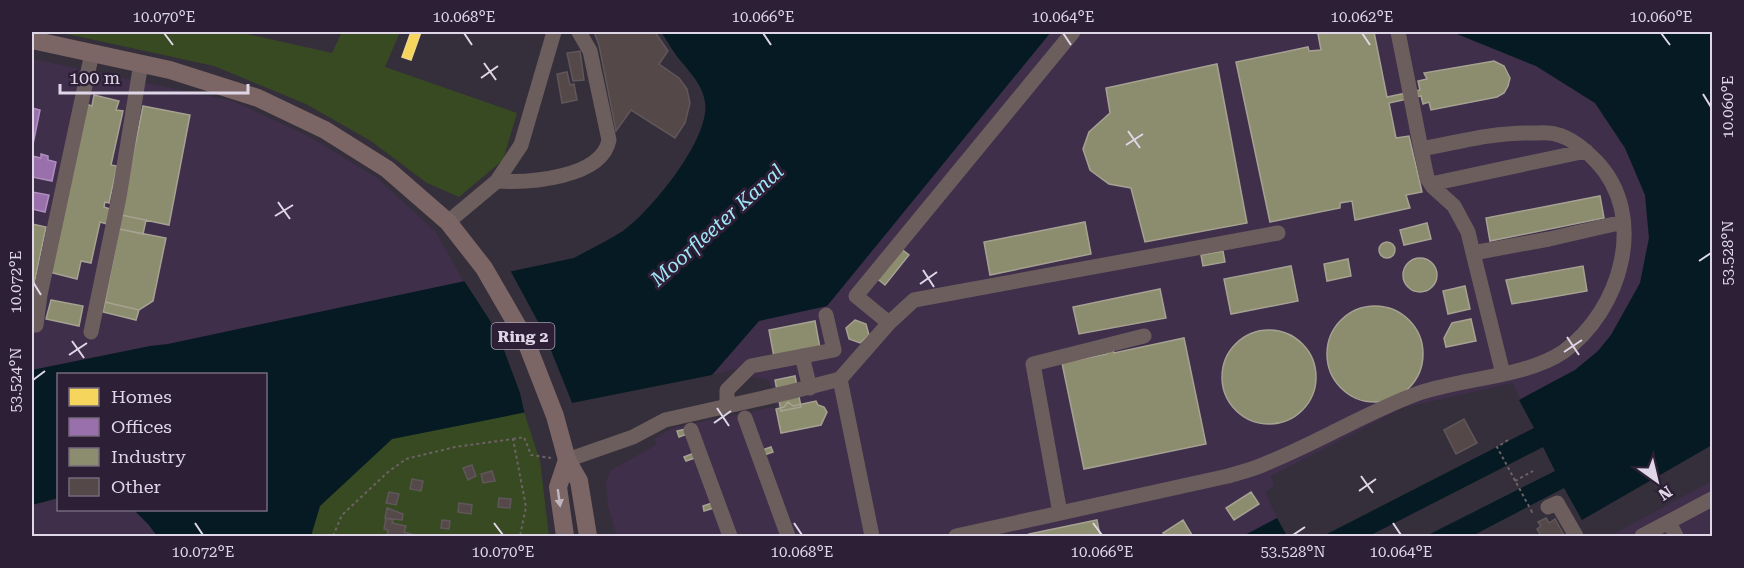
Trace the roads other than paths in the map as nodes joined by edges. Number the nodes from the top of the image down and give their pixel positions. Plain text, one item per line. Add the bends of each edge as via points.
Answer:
1 (554, 32) edge
2 (579, 32) edge
3 (1073, 32) edge
4 (1398, 32) edge
5 (32, 40) edge
6 (92, 54) junction
7 (141, 63) junction
8 (1421, 149) junction
9 (1586, 151) junction
10 (497, 182) junction
11 (1431, 184) junction
12 (448, 222) junction
13 (1623, 222) junction
14 (1278, 233) dead end
15 (1473, 253) junction
16 (826, 315) dead end
17 (889, 323) junction
18 (36, 325) dead end
19 (91, 333) dead end
20 (1144, 336) dead end
21 (802, 356) junction
22 (1503, 374) junction
23 (840, 378) junction
24 (810, 388) junction
25 (727, 406) junction
26 (745, 418) dead end
27 (691, 430) dead end
28 (567, 460) junction
29 (1713, 499) edge
30 (1548, 507) dead end
31 (1060, 513) junction
32 (1669, 522) junction
33 (1645, 536) edge
34 (565, 537) edge
35 (588, 537) edge
36 (730, 537) edge
37 (788, 537) edge
38 (872, 537) edge
39 (956, 537) edge
40 (1576, 537) edge
41 (1676, 537) edge

1 - 10 street via 521,145
2 - 10 street via 590,51 608,148 594,163 570,174
3 - 17 street via 856,296
4 - 8 street
5 - 6 main road, Ring 2
6 - 7 main road, Ring 2
6 - 18 street
7 - 12 main road, Ring 2 via 258,98 325,130 387,169
7 - 19 street
8 - 9 street via 1490,135 1554,133
8 - 11 street
9 - 11 street
9 - 13 street via 1615,185
10 - 12 street
11 - 15 street via 1454,206 1468,232
12 - 28 main road, Ring 2 via 489,276 520,329 545,388
13 - 15 street
13 - 22 street via 1621,268 1589,327 1563,352
14 - 17 street via 914,300
15 - 22 street
16 - 21 street via 834,351
17 - 23 street
20 - 31 street via 1033,364
21 - 24 street
21 - 25 street via 751,366 727,390
22 - 31 street via 1423,392 1384,406 1264,465
23 - 24 street
23 - 38 street
24 - 25 street
25 - 28 street via 665,420 633,437
26 - 37 street
27 - 36 street
28 -> 34 main road via 558,487
28 - 35 main road, Ring 2 via 579,481
29 - 32 street
30 - 40 street via 1557,503
31 - 39 street
32 - 33 street
32 - 41 street

